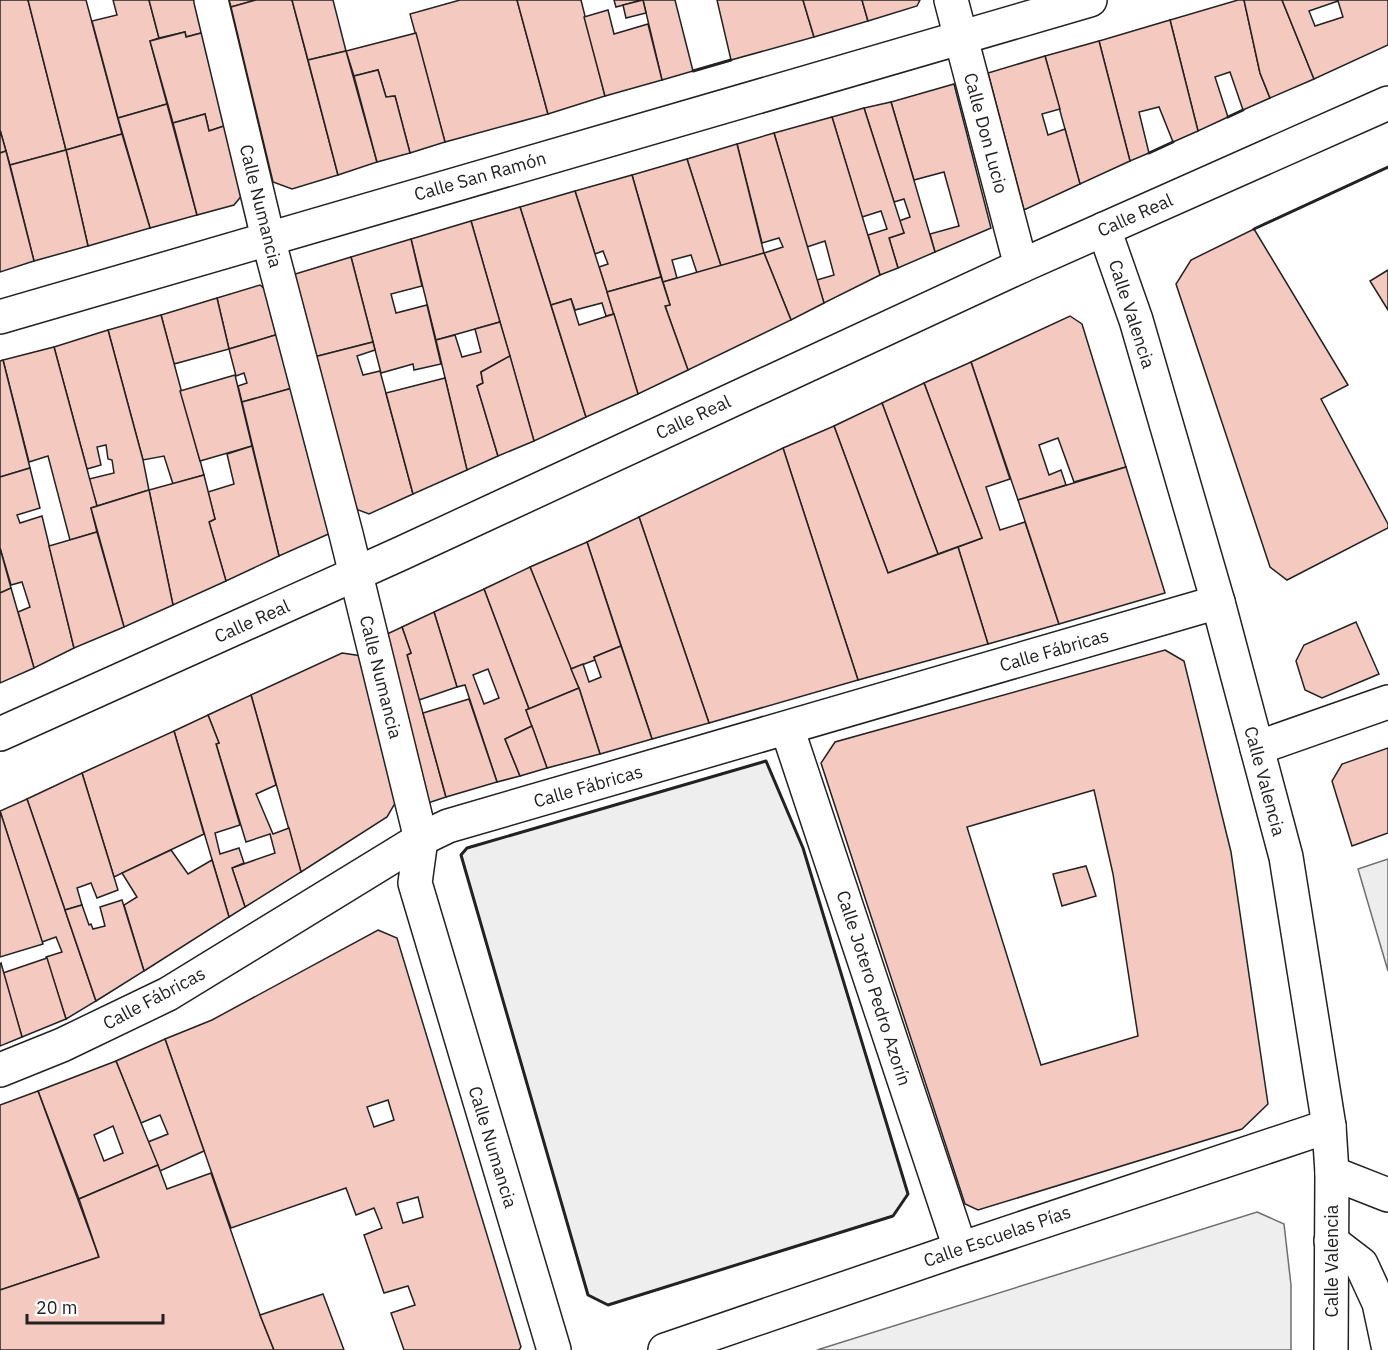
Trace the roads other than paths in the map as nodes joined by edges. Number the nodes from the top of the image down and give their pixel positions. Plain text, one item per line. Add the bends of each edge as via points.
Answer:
1 (212, 0) edge
2 (951, 0) edge
3 (1090, 0) edge
4 (961, 37) junction
5 (1388, 103) edge
6 (1104, 229) junction
7 (268, 238) junction
8 (1021, 266) junction
9 (0, 317) edge
10 (357, 573) junction
11 (1218, 602) junction
12 (1388, 702) edge
13 (787, 728) junction
14 (0, 734) edge
15 (1257, 748) junction
16 (421, 839) junction
17 (0, 1070) edge
18 (1329, 1126) junction
19 (1332, 1173) junction
20 (1388, 1195) edge
21 (1331, 1241) junction
22 (960, 1248) junction
23 (1388, 1345) edge
24 (554, 1350) edge
25 (665, 1350) edge
26 (1331, 1350) edge

1 - 7 street, Calle Numancia
2 - 4 street, Calle Don Lucio
3 - 4 street, Calle San Ramón
4 - 7 street, Calle San Ramón
4 - 8 street, Calle Don Lucio
5 - 6 street, Calle Real
6 - 8 street, Calle Real
6 - 11 street, Calle Valencia via 1136,320
7 - 9 street, Calle San Ramón
7 - 10 street, Calle Numancia
8 - 10 street, Calle Real
10 - 14 street, Calle Real
10 - 16 street, Calle Numancia
11 - 13 street, Calle Fábricas
11 - 15 street, Calle Valencia
12 - 15 street
13 - 16 street, Calle Fábricas via 448,826
13 - 22 street, Calle Jotero Pedro Azorín
15 - 18 street, Calle Valencia via 1286,857
16 - 17 street, Calle Fábricas via 168,994 62,1046
16 - 24 street, Calle Numancia via 415,883
18 - 19 street, Calle Valencia
18 - 22 street, Calle Escuelas Pías
19 - 20 street
19 - 21 street, Calle Valencia
21 - 23 street via 1361,1264 1379,1303
21 - 26 street, Calle Valencia
22 - 25 street, Calle Escuelas Pías

